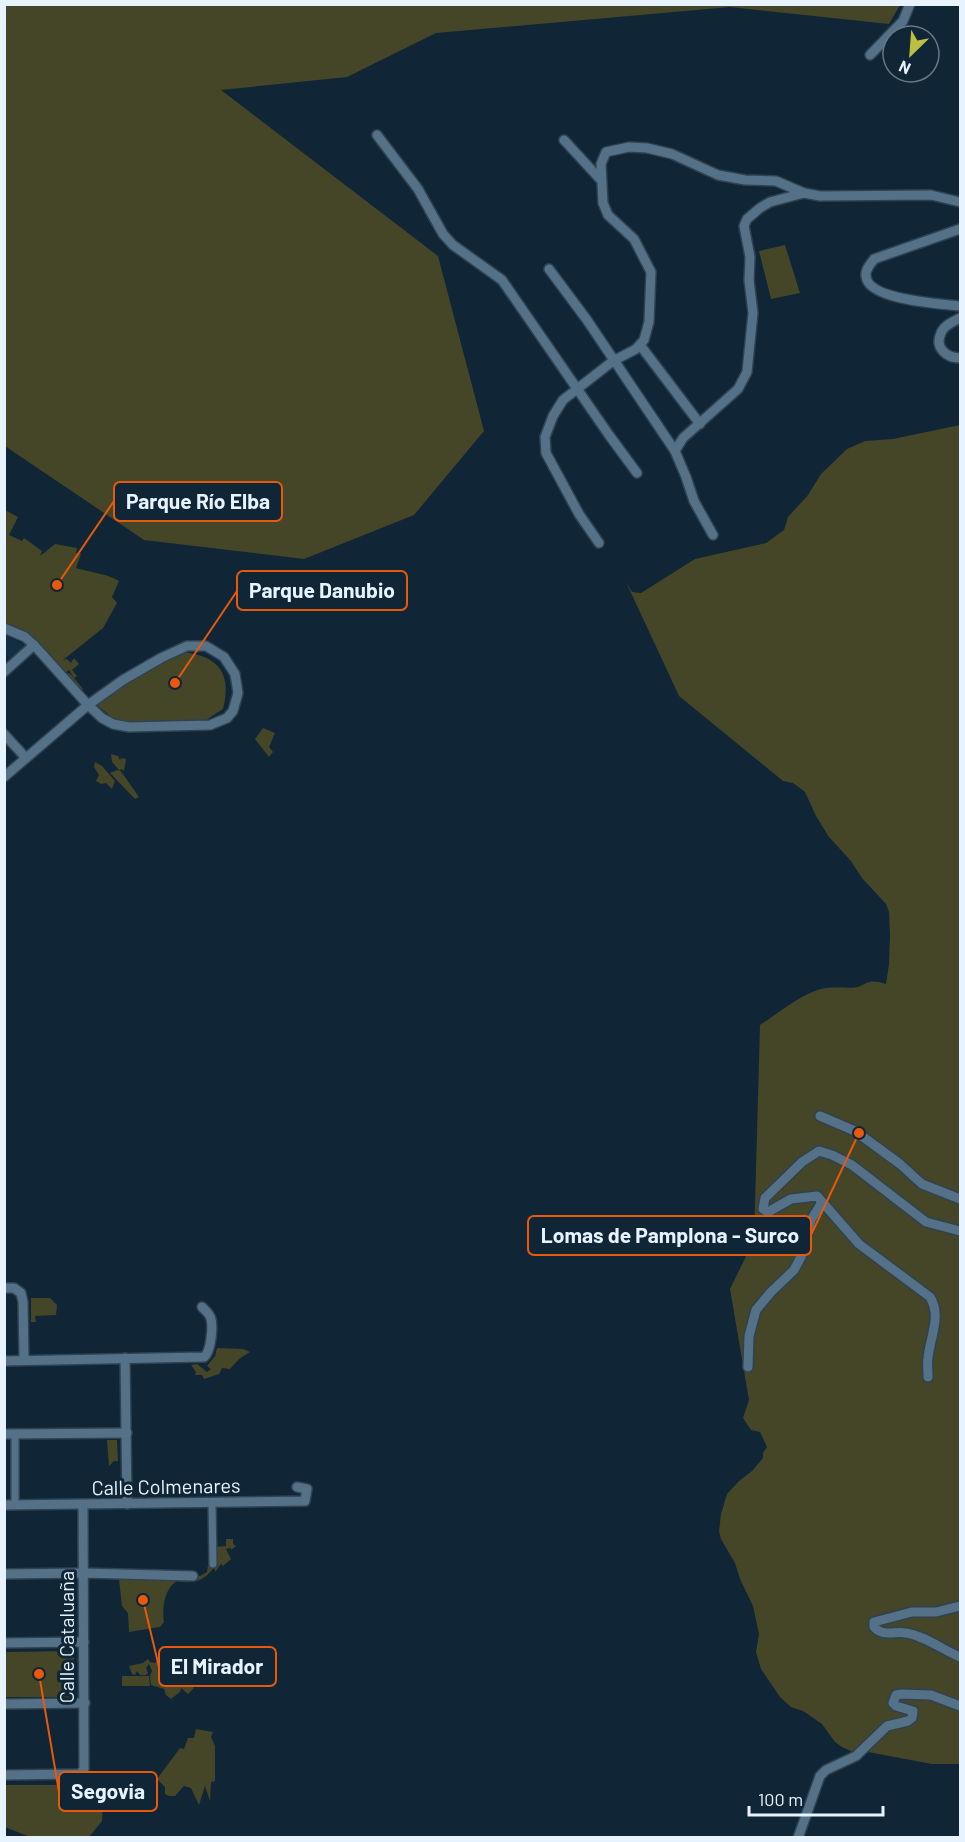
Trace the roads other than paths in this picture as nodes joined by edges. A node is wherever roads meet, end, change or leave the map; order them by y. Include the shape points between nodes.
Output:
1 (910, 4) edge
2 (870, 55) dead end
3 (377, 135) dead end
4 (564, 140) dead end
5 (600, 179) junction
6 (804, 193) junction
7 (960, 202) edge
8 (960, 229) edge
9 (549, 269) dead end
10 (960, 306) edge
11 (960, 318) edge
12 (640, 345) junction
13 (960, 358) edge
14 (613, 361) junction
15 (576, 389) junction
16 (700, 424) junction
17 (675, 451) junction
18 (637, 473) dead end
19 (714, 535) dead end
20 (599, 543) dead end
21 (4, 628) edge
22 (34, 645) junction
23 (4, 672) edge
24 (88, 705) junction
25 (4, 734) edge
26 (26, 758) junction
27 (4, 777) edge
28 (820, 1116) dead end
29 (960, 1199) edge
30 (822, 1202) junction
31 (960, 1231) edge
32 (4, 1288) edge
33 (202, 1306) dead end
34 (125, 1358) junction
35 (24, 1360) junction
36 (4, 1361) edge
37 (748, 1367) dead end
38 (928, 1377) dead end
39 (127, 1433) junction
40 (4, 1434) edge
41 (15, 1434) junction
42 (297, 1487) dead end
43 (212, 1503) junction
44 (127, 1504) junction
45 (4, 1505) edge
46 (15, 1505) junction
47 (83, 1505) junction
48 (213, 1564) dead end
49 (84, 1573) junction
50 (4, 1574) edge
51 (193, 1576) dead end
52 (960, 1606) edge
53 (84, 1642) junction
54 (4, 1643) edge
55 (960, 1657) edge
56 (84, 1703) junction
57 (4, 1704) edge
58 (960, 1706) edge
59 (4, 1775) edge
60 (798, 1838) edge

1 - 2 street via 903,21
3 - 15 street via 418,189 443,234 502,280
4 - 5 street
5 - 6 street via 606,152 647,148 718,174 776,181
5 - 12 street via 608,215 634,239 651,272 649,322
6 - 7 street via 829,197 931,195
6 - 16 street via 770,202 747,219 744,226 753,313 747,372 738,389
8 - 10 street via 874,259 865,277 880,292
9 - 14 street
11 - 13 street via 948,324 939,342 950,358
12 - 14 street
12 - 16 street
14 - 15 street
14 - 17 street
15 - 18 street
15 - 20 street via 553,416 545,436 546,453
16 - 17 street
17 - 19 street via 694,501
21 - 22 street
22 - 23 street
22 - 24 street
24 - 24 street via 161,658 194,645 216,651 236,674 238,693 232,711 227,718 210,725 129,727 113,724
24 - 26 street
25 - 26 street
26 - 27 street
28 - 29 street via 855,1131 922,1184
30 - 31 street via 817,1196 791,1199 768,1212 763,1206 765,1198 819,1151 852,1165 926,1222
30 - 37 street via 811,1220 795,1270 756,1310 749,1336
30 - 38 street via 859,1244 930,1297 936,1306
32 - 35 street via 21,1293
33 - 34 street via 211,1319 210,1349 204,1357
34 - 35 street
34 - 39 street
35 - 36 street
39 - 41 street
39 - 44 street
40 - 41 street
41 - 46 street
42 - 43 street, Calle Colmenares via 307,1489 305,1501
43 - 44 street, Calle Colmenares
43 - 48 street
44 - 47 street, Calle Colmenares
45 - 46 street, Calle Colmenares
46 - 47 street, Calle Colmenares
47 - 49 street, Calle Cataluaña
49 - 50 street
49 - 51 street
49 - 53 street, Calle Cataluaña
52 - 55 street via 881,1619 874,1622 874,1627 886,1634 906,1632
53 - 54 street
53 - 56 street, Calle Cataluaña
56 - 57 street
56 - 59 street, Calle Cataluaña via 84,1769 80,1774
58 - 60 street via 932,1695 896,1695 893,1703 913,1711 912,1718 887,1726 856,1756 820,1776

